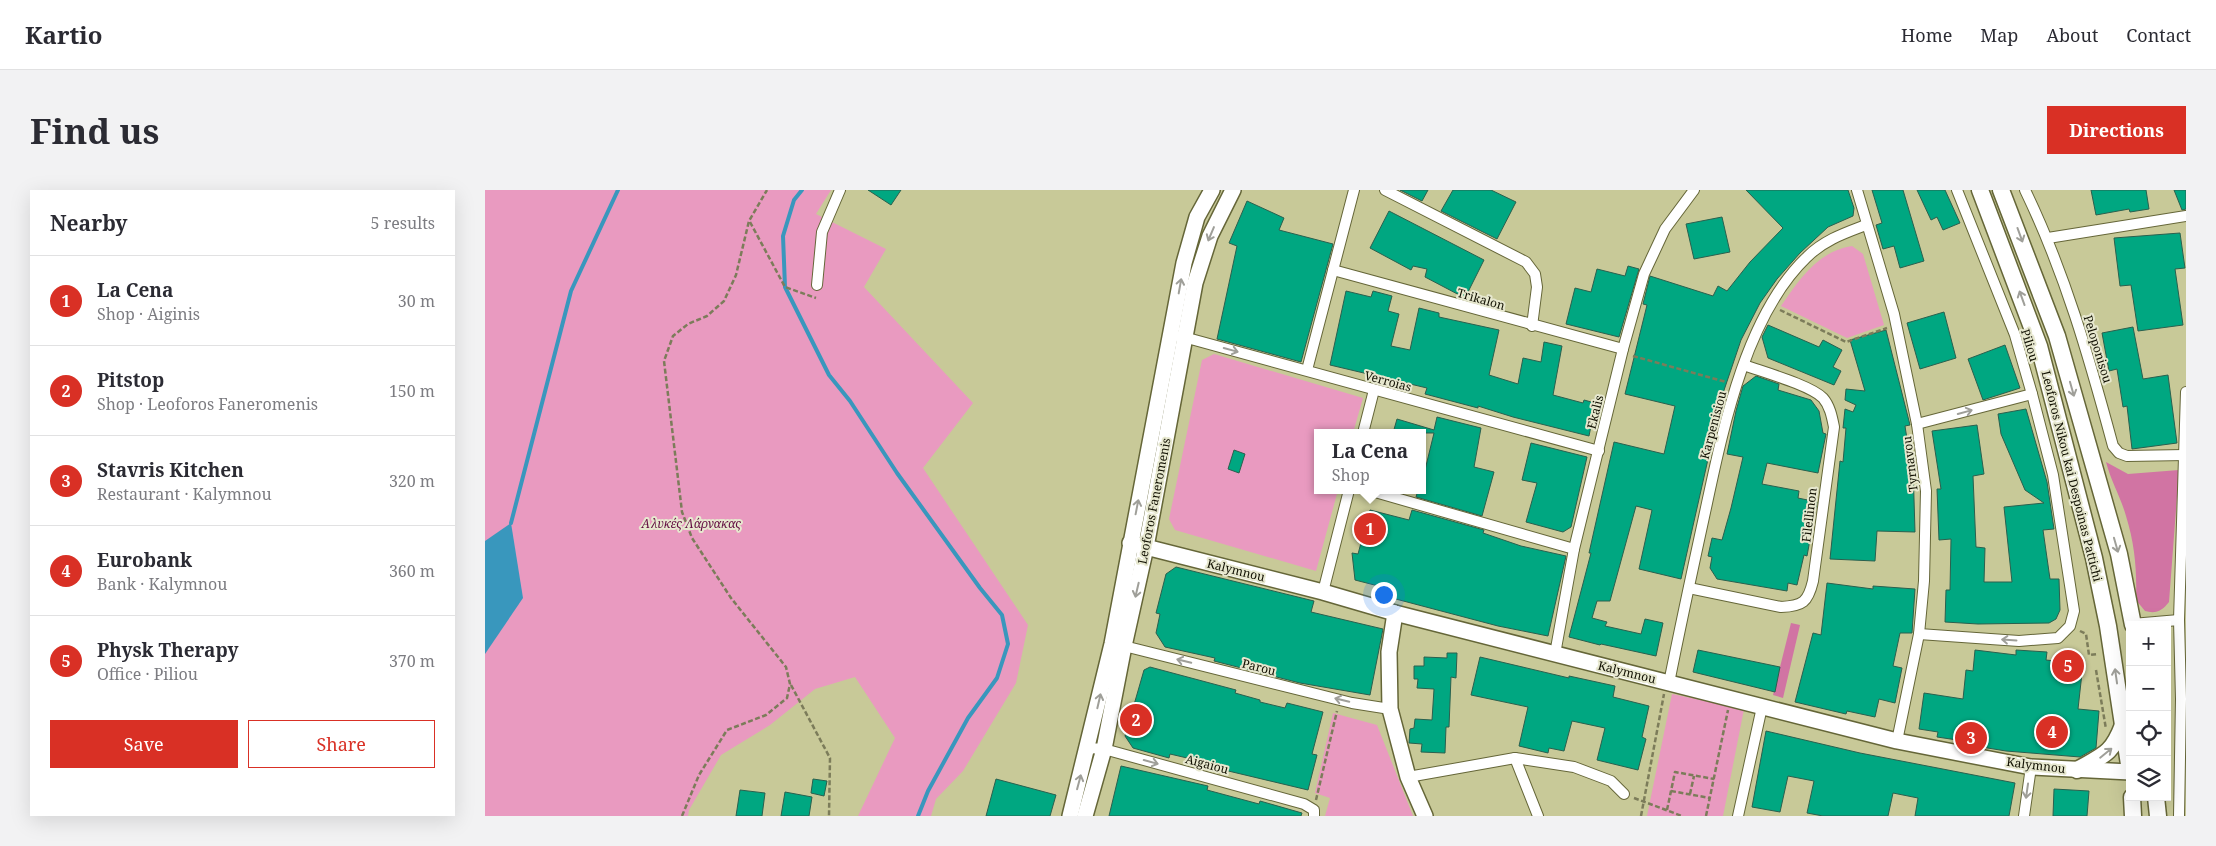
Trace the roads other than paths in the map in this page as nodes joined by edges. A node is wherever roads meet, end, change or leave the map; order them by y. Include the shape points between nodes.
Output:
1 (840, 190) edge
2 (1212, 190) edge
3 (1233, 190) edge
4 (1354, 190) edge
5 (1385, 190) edge
6 (1694, 190) edge
7 (1857, 190) edge
8 (1957, 190) edge
9 (1980, 190) edge
10 (2001, 190) edge
11 (2025, 190) edge
12 (2186, 216) edge
13 (1866, 225) junction
14 (2048, 238) junction
15 (1333, 270) junction
16 (817, 285) dead end
17 (1532, 326) junction
18 (1178, 335) junction
19 (1623, 351) junction
20 (1744, 365) junction
21 (1307, 370) junction
22 (1374, 390) junction
23 (2186, 392) edge
24 (2031, 394) junction
25 (1917, 424) junction
26 (1364, 429) edge
27 (1599, 451) junction
28 (2185, 455) edge
29 (1348, 494) edge
30 (1381, 494) edge
31 (1130, 543) junction
32 (1146, 547) junction
33 (1574, 549) junction
34 (1689, 588) junction
35 (1323, 592) junction
36 (1395, 613) junction
37 (2179, 620) junction
38 (2132, 621) edge
39 (2168, 621) edge
40 (1919, 634) junction
41 (1124, 646) junction
42 (1555, 654) junction
43 (1667, 683) junction
44 (2184, 699) edge
45 (1762, 707) junction
46 (1390, 709) junction
47 (2123, 725) junction
48 (1897, 741) junction
49 (1088, 748) junction
50 (1104, 749) junction
51 (2128, 756) edge
52 (1515, 758) junction
53 (2031, 767) junction
54 (2077, 770) junction
55 (2126, 772) edge
56 (1409, 777) junction
57 (1623, 794) road end
58 (2132, 801) edge
59 (2156, 801) edge
60 (1314, 813) edge
61 (1742, 815) edge
62 (1070, 816) edge
63 (1085, 816) edge
64 (1425, 816) edge
65 (1538, 816) edge
66 (2024, 816) edge
67 (2133, 816) edge
68 (2158, 816) edge
69 (2179, 816) edge

1 - 16 street via 822,232
18 -> 2 main road, Leoforos Faneromenis via 1184,263 1197,217
3 -> 18 main road, Leoforos Faneromenis via 1210,236
4 - 15 street
5 - 17 street via 1526,262 1535,274 1537,287
6 - 19 street, Ekalis via 1665,229 1644,274
7 - 13 street, Tyrnavou
8 - 24 street, Piliou via 2015,335
47 -> 9 main road, Leoforos Nikou kai Despoinas Pattichi via 2102,597 2039,346
10 -> 38 main road, Leoforos Nikou kai Despoinas Pattichi via 2057,336 2119,554
11 - 14 street, Peloponisou
12 - 14 street
13 - 20 street, Karpenisiou via 1832,238 1807,256 1788,278 1764,318
13 - 25 street, Tyrnavou via 1896,325
14 - 28 street, Peloponisou via 2083,338 2113,446 2127,456
15 - 17 street, Trikalon
15 - 21 street
17 - 19 street, Trikalon
18 -> 21 street, Verroias
31 -> 18 main road, Leoforos Faneromenis
18 - 32 main road, Leoforos Faneromenis
19 - 27 street, Ekalis
20 - 34 street, Karpenisiou via 1722,433
20 - 34 street, Filellinon via 1810,390 1823,398 1831,411 1833,427 1810,595 1804,603 1781,607
21 - 22 street, Verroias
22 - 26 street
22 - 27 street, Verroias
23 - 28 street
25 -> 24 street
24 -> 40 street, Piliou via 2053,475 2073,602 2070,626 2058,638 2019,641
25 - 40 street, Tyrnavou via 1926,491
27 - 33 street, Ekalis
28 - 37 street
29 - 35 street
30 - 33 street
31 - 32 main road, Kalymnou
49 -> 31 main road, Leoforos Faneromenis via 1112,644
32 - 35 main road, Kalymnou
32 -> 41 main road, Leoforos Faneromenis
33 - 42 street, Ekalis
34 - 43 street, Karpenisiou
35 - 36 main road, Kalymnou
36 - 42 main road, Kalymnou
36 - 46 main road via 1389,652
37 - 39 street
37 - 44 street
40 - 48 street, Tyrnavou
46 -> 41 street, Parou via 1340,700
41 - 50 main road, Leoforos Faneromenis
42 - 43 main road, Kalymnou
43 - 45 main road, Kalymnou
44 - 69 street
45 - 48 main road, Kalymnou
45 - 61 street
46 - 56 main road
47 - 51 main road, Leoforos Nikou kai Despoinas Pattichi
54 -> 47 main road via 2110,750
48 - 53 main road, Kalymnou
49 - 50 street, Aigaiou
62 -> 49 main road, Leoforos Faneromenis
50 -> 60 street, Aigaiou via 1304,804
50 - 63 main road, Leoforos Faneromenis
52 - 56 street
52 - 57 street via 1574,767 1611,781
52 - 65 street
53 - 54 main road, Kalymnou
53 -> 66 street
54 - 55 main road, Kalymnou
56 - 64 main road
58 - 67 main road
59 - 68 main road

